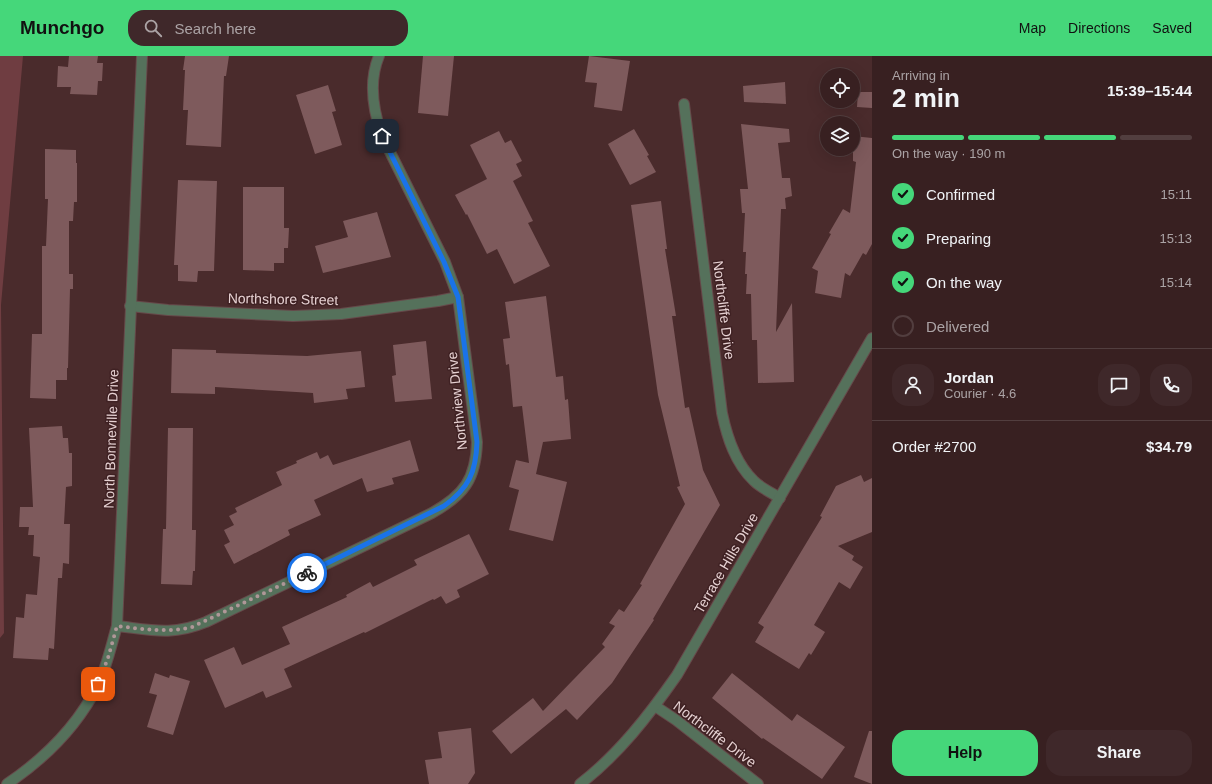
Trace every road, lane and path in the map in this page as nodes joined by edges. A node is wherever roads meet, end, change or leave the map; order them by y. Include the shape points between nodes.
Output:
1 (142, 56) edge
2 (379, 56) edge
3 (684, 104) dead end
4 (458, 297) junction
5 (130, 306) junction
6 (872, 338) edge
7 (780, 498) junction
8 (117, 626) junction
9 (656, 706) junction
10 (7, 784) edge
11 (580, 784) edge
12 (758, 784) edge

1 - 5 street, North Bonneville Drive
2 - 4 street, Northview Drive via 373,88 375,111 382,136 444,262
3 - 7 street, Northcliffe Drive via 726,433 745,471 758,484
4 - 5 street, Northshore Street via 341,314 293,316
4 - 8 street, Northview Drive via 477,458 472,474 456,498 432,513 192,627 166,631
5 - 8 street, North Bonneville Drive
6 - 7 street, Terrace Hills Drive
7 - 9 street, Terrace Hills Drive via 677,675
8 - 10 street, North Bonneville Drive via 98,684 83,709 66,732 44,754
9 - 11 street, Terrace Hills Drive via 615,753
9 - 12 street, Northcliffe Drive

